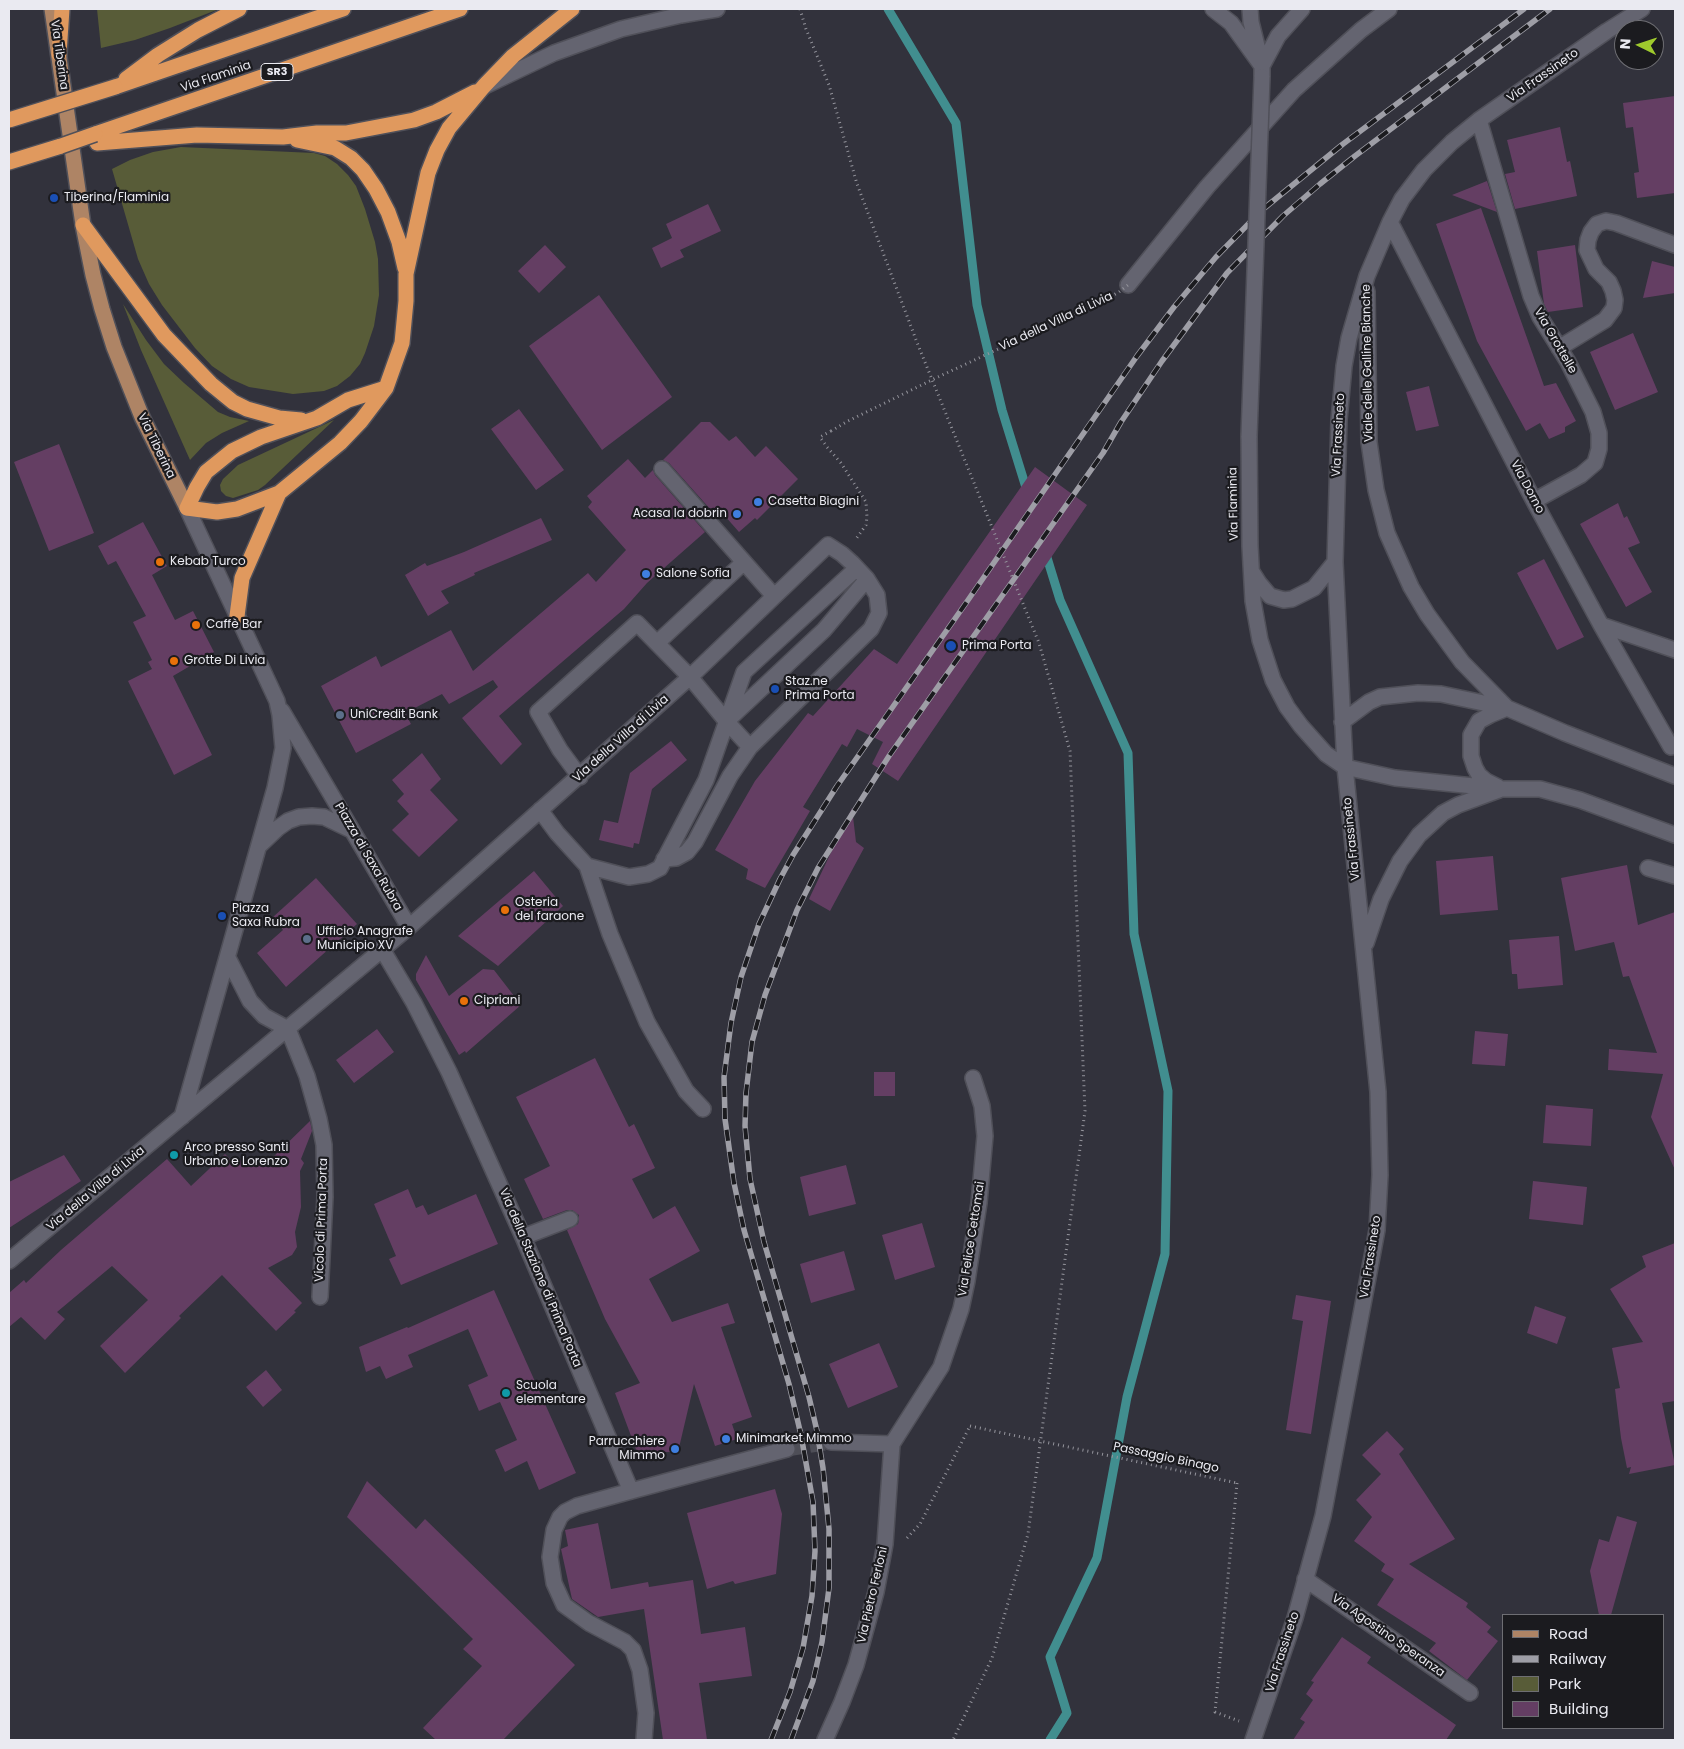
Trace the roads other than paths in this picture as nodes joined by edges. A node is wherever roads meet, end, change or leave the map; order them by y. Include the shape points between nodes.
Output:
1 (52, 9) edge
2 (62, 9) edge
3 (239, 9) edge
4 (342, 9) edge
5 (460, 9) edge
6 (572, 9) edge
7 (717, 9) edge
8 (1213, 9) edge
9 (1250, 9) edge
10 (1302, 9) edge
11 (1388, 9) edge
12 (1617, 9) edge
13 (1642, 9) edge
14 (1607, 31) junction
15 (59, 54) junction
16 (1262, 72) junction
17 (484, 86) junction
18 (115, 88) junction
19 (9, 120) edge
20 (1479, 120) junction
21 (283, 137) junction
22 (96, 139) junction
23 (9, 162) edge
24 (1390, 222) junction
25 (83, 225) junction
26 (1675, 245) edge
27 (406, 274) junction
28 (1367, 276) junction
29 (1128, 285) road end
30 (1559, 348) junction
31 (386, 388) junction
32 (317, 418) junction
33 (662, 469) dead end
34 (279, 493) junction
35 (1534, 501) junction
36 (187, 508) junction
37 (744, 562) junction
38 (1335, 562) junction
39 (1252, 572) junction
40 (862, 574) junction
41 (774, 596) junction
42 (237, 616) junction
43 (1600, 624) junction
44 (657, 643) junction
45 (1675, 650) edge
46 (690, 677) junction
47 (277, 701) junction
48 (1507, 708) junction
49 (726, 722) junction
50 (1342, 722) junction
51 (750, 747) junction
52 (1670, 747) dead end
53 (1345, 767) junction
54 (1675, 776) edge
55 (580, 777) junction
56 (1503, 789) junction
57 (540, 810) junction
58 (352, 831) junction
59 (1675, 835) edge
60 (258, 848) junction
61 (664, 859) junction
62 (587, 866) junction
63 (1648, 868) dead end
64 (1675, 876) edge
65 (409, 927) junction
66 (382, 949) junction
67 (1363, 952) junction
68 (228, 958) junction
69 (288, 1029) junction
70 (973, 1078) dead end
71 (703, 1109) dead end
72 (182, 1117) junction
73 (570, 1219) dead end
74 (523, 1237) junction
75 (9, 1261) edge
76 (320, 1297) dead end
77 (831, 1442) tunnel mouth
78 (892, 1444) junction
79 (787, 1449) tunnel mouth
80 (631, 1491) junction
81 (1305, 1579) junction
82 (1470, 1693) dead end
83 (1256, 1735) edge
84 (644, 1740) edge
85 (825, 1740) edge

1 - 15 main road, Via Tiberina
2 - 15 highway
3 - 18 highway via 158,55
4 - 18 highway, Via Flaminia
5 - 22 highway, Via Flaminia / SR3
6 - 17 highway via 513,56
7 - 17 street via 621,29 566,48
8 - 16 street via 1240,32
9 - 16 street
10 - 16 street via 1278,36
11 - 29 street via 1294,90 1207,187
12 - 14 street via 1615,20
13 - 14 street, Via Frassineto
14 - 20 street, Via Frassineto
15 - 25 main road, Via Tiberina
16 - 39 street, Via Flaminia, bridge via 1249,436
17 - 21 highway via 414,120 346,133
17 - 27 highway via 449,128 437,150 428,173
18 - 19 highway, Via Flaminia, bridge
20 - 24 street, Via Frassineto via 1424,170 1402,199
20 - 30 street, Via Grottelle via 1531,296
21 - 22 highway
21 - 27 highway via 335,148 363,170 388,212
22 - 23 highway, bridge
24 - 28 street, Via Frassineto
24 - 35 street, Via Dorno
25 - 32 highway via 164,335 222,394 262,415 297,420
25 - 36 main road, Via Tiberina via 92,275 114,347 142,417
26 - 30 street via 1616,223 1596,224 1587,250 1596,269 1613,291 1614,308 1605,320
27 - 31 highway via 402,343
28 - 38 street, Via Frassineto via 1344,366 1338,437
28 - 48 street, Viale delle Galline Bianche via 1369,442 1387,533 1427,614 1462,662
30 - 35 street, Via Grottelle via 1593,412 1599,433 1599,449 1594,462 1581,475
31 - 32 highway via 348,400
31 - 34 highway via 362,421 340,443
32 - 36 highway via 261,437 223,457 206,472
33 - 37 street
34 - 36 highway via 238,509 217,512
34 - 42 highway via 242,578
35 - 43 street, Via Dorno
36 - 42 street, Via Tiberina
37 - 41 street
37 - 44 street
38 - 39 street via 1314,588 1284,600 1270,596
38 - 50 street, Via Frassineto
39 - 53 street, Via Flaminia via 1256,620 1273,680 1301,726 1326,754
40 - 41 street, Via della Villa di Livia via 828,545
40 - 49 street via 824,630
40 - 49 street via 744,672
40 - 51 street via 878,596 878,612 872,629
41 - 46 street, Via della Villa di Livia
42 - 47 street, Via Tiberina
43 - 45 street
43 - 52 street, Via Dorno
44 - 46 street
44 - 55 street via 637,623 538,712
46 - 49 street
46 - 55 street, Via della Villa di Livia
47 - 58 street, Piazza di Saxa Rubra
47 - 60 street, Via Tiberina via 283,748
48 - 50 street, Viale delle Galline Bianche via 1441,694 1405,693 1369,702
48 - 54 street, Viale delle Galline Bianche
48 - 56 street via 1479,721 1471,735 1470,746 1480,775
49 - 51 street
49 - 61 street via 706,780
50 - 53 street, Via Frassineto
51 - 61 street via 730,776 691,848 682,856
53 - 56 street via 1395,778
53 - 67 street, Via Frassineto
55 - 57 street, Via della Villa di Livia
56 - 59 street via 1540,789 1556,793
56 - 67 street via 1451,809 1419,835 1391,879
57 - 62 street
57 - 65 street, Via della Villa di Livia
58 - 60 street via 324,817 299,817 278,828
58 - 65 street, Piazza di Saxa Rubra
60 - 68 street, Via Tiberina
61 - 62 street via 660,868 636,877
62 - 71 street via 610,934 647,1022 686,1091
63 - 64 street
65 - 66 street
66 - 69 street
66 - 74 street, Via della Stazione di Prima Porta via 449,1072
67 - 81 street, Via Frassineto via 1379,1121 1377,1230 1329,1490
68 - 69 street via 250,1001 264,1016
68 - 72 street
69 - 72 street
69 - 76 street, Vicolo di Prima Porta via 307,1076 324,1145
70 - 78 street, Via Felice Cettomai via 982,1106 985,1136 968,1281 940,1367
72 - 75 street, Via della Villa di Livia
73 - 74 street
74 - 80 street, Via della Stazione di Prima Porta
77 - 78 street
78 - 85 street, Via Pietro Ferloni via 885,1544 876,1592 856,1665
79 - 80 street
80 - 84 street via 565,1512 554,1530 550,1557 554,1583 564,1605 633,1650 640,1670 646,1713
81 - 82 street, Via Agostino Speranza
81 - 83 street, Via Frassineto

